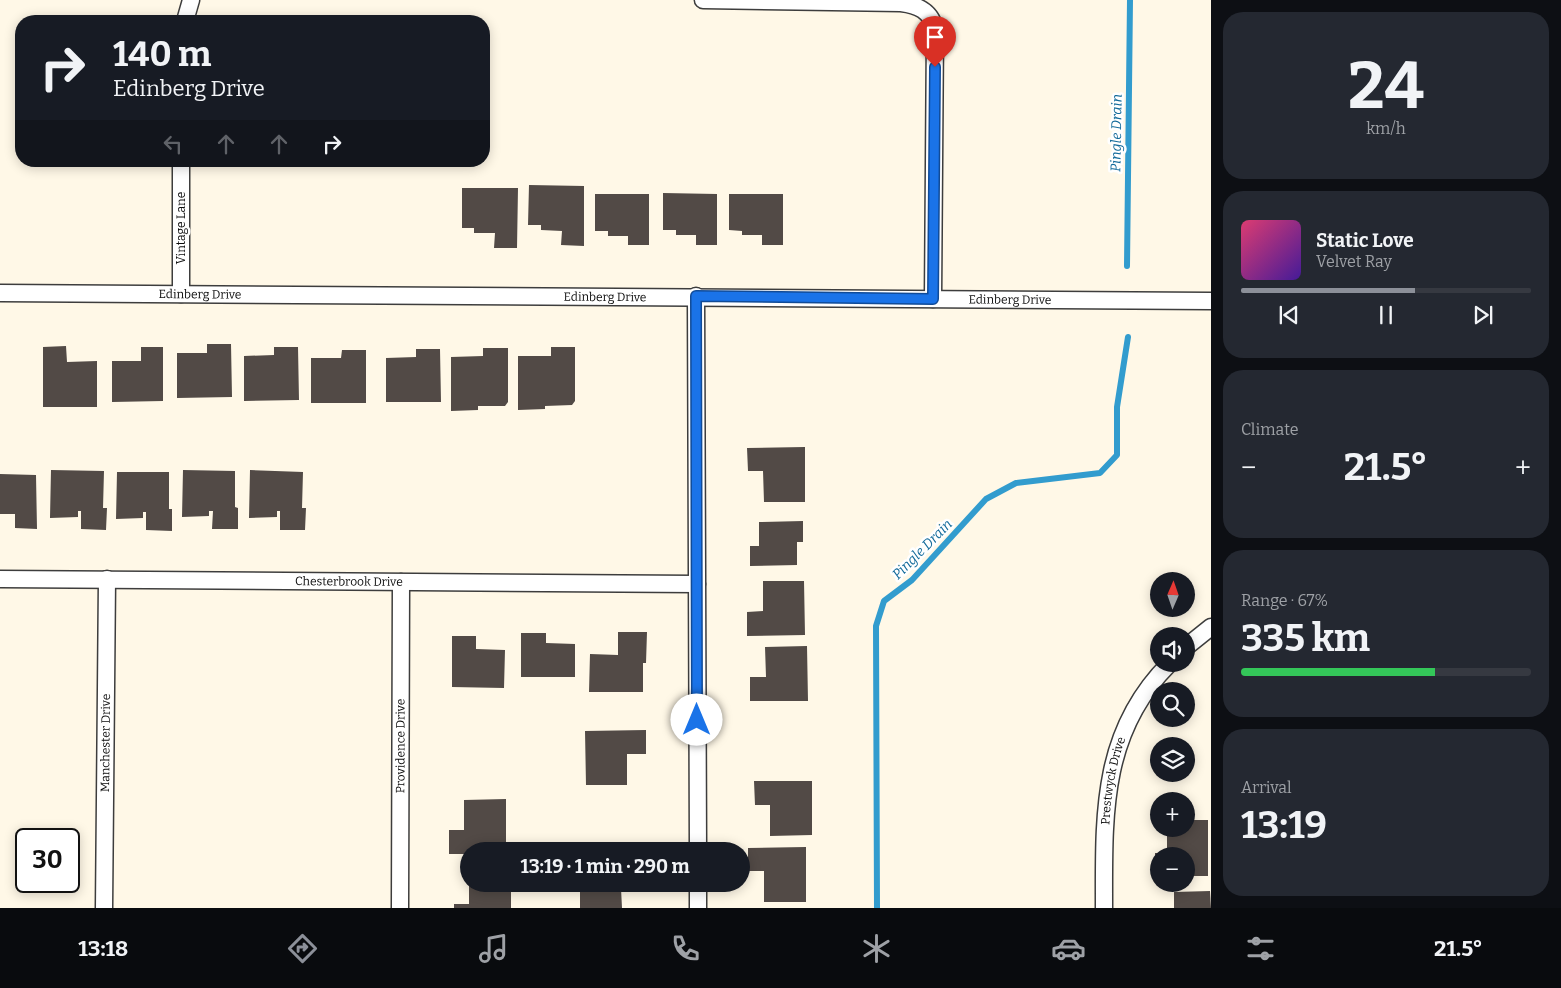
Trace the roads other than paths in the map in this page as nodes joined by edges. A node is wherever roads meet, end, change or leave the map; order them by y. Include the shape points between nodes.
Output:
1 (191, 0) edge
2 (703, 0) edge
3 (187, 15) edge
4 (181, 167) edge
5 (0, 293) edge
6 (181, 294) junction
7 (696, 296) junction
8 (933, 299) junction
9 (1211, 301) edge
10 (0, 578) edge
11 (107, 579) junction
12 (401, 582) junction
13 (697, 584) junction
14 (1211, 627) edge
15 (1195, 640) edge
16 (1162, 672) edge
17 (698, 842) edge
18 (698, 892) edge
19 (104, 908) edge
20 (400, 908) edge
21 (698, 908) edge
22 (1104, 908) edge

1 - 3 street
2 - 8 street via 901,3 924,10 933,19
4 - 6 street, Vintage Lane
5 - 6 street, Edinberg Drive
6 - 7 street, Edinberg Drive
7 - 8 street, Edinberg Drive
7 - 13 street
8 - 9 street, Edinberg Drive
10 - 11 street, Chesterbrook Drive
11 - 12 street, Chesterbrook Drive
11 - 19 street, Manchester Drive
12 - 13 street, Chesterbrook Drive
12 - 20 street, Providence Drive
13 - 17 street
14 - 15 street
16 - 22 street, Prestwyck Drive via 1134,711 1114,757 1105,808
18 - 21 street

